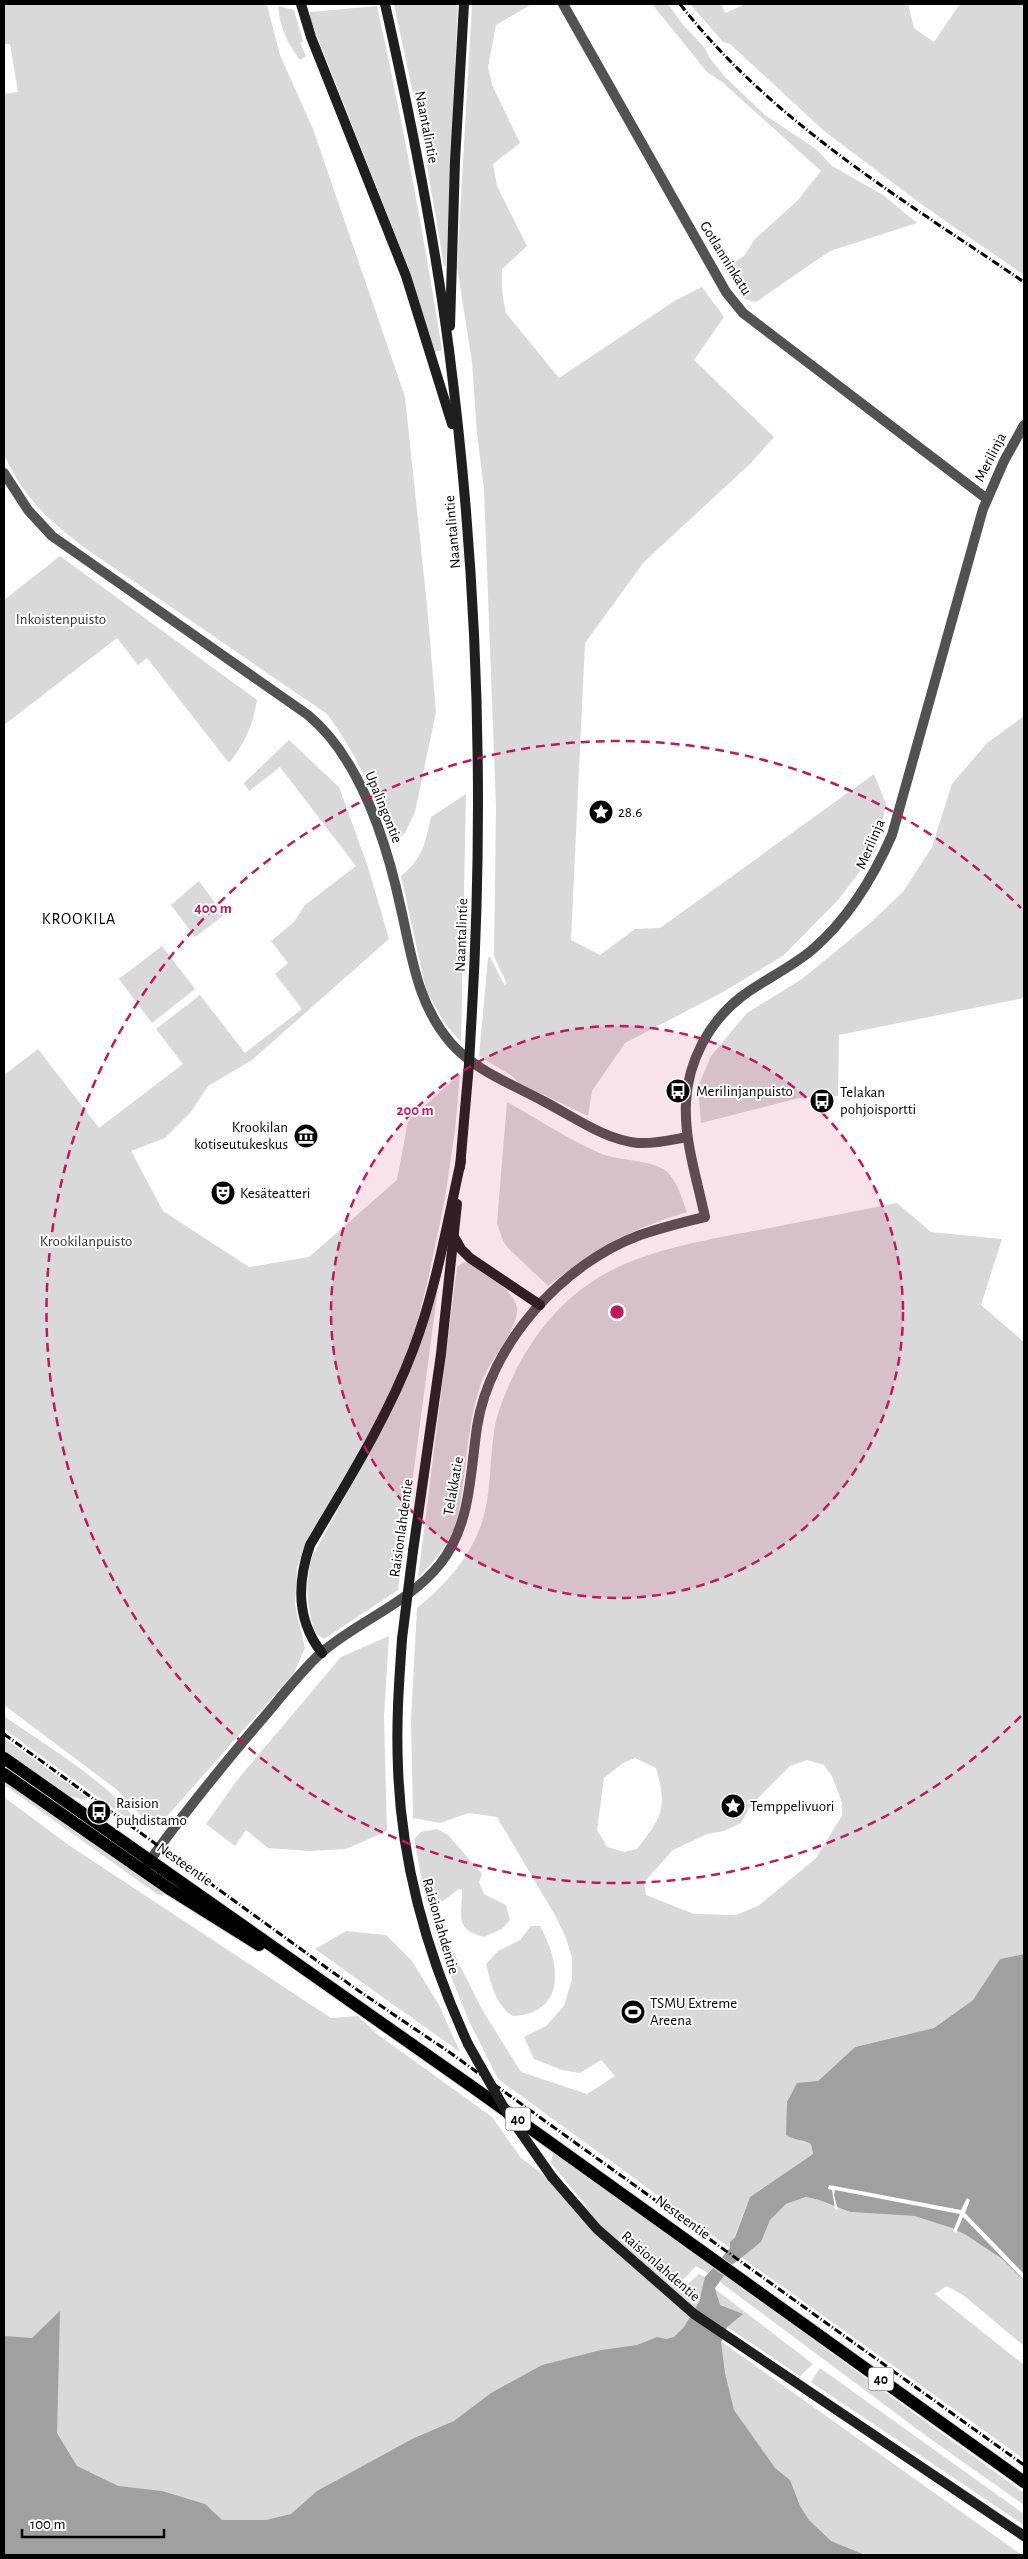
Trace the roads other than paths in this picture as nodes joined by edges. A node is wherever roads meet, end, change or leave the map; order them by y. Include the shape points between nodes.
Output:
1 (301, 4) edge
2 (385, 4) edge
3 (464, 4) edge
4 (563, 4) edge
5 (449, 352) junction
6 (1024, 425) edge
7 (460, 449) junction
8 (4, 473) edge
9 (987, 499) junction
10 (469, 1064) joint
11 (687, 1137) junction
12 (461, 1161) junction
13 (705, 1217) joint
14 (453, 1235) junction
15 (540, 1305) junction
16 (322, 1652) junction
17 (4, 1758) edge
18 (4, 1774) edge
19 (151, 1860) junction
20 (143, 1871) junction
21 (321, 1982) junction
22 (1024, 2482) edge
23 (1024, 2536) edge

1 - 7 main road via 409,285
2 - 5 main road, Naantalintie via 424,188
3 - 5 main road
4 - 9 street, Gotlanninkatu via 713,270 743,313
5 - 7 main road, Naantalintie
6 - 9 street, Merilinja
7 - 10 main road, Naantalintie, bridge via 470,564 477,715 478,927
8 - 11 street, Upalingontie via 28,510 52,536 308,714 331,736 360,785 392,869 426,1007 461,1052 493,1075 615,1138 650,1143
9 - 11 street, Merilinja via 972,542 913,766 883,856 857,900 829,933 802,957 741,997 711,1028 689,1080
10 - 12 main road, Raisionlahdentie
11 - 13 street, Merilinja
12 - 14 main road, Raisionlahdentie
12 - 16 main road via 414,1348 386,1413 310,1546 303,1566 301,1607 312,1640
13 - 15 street, Telakkatie via 638,1236 613,1248 556,1289
14 - 15 main road via 470,1258
14 - 23 main road, Raisionlahdentie, bridge via 441,1354 402,1639 397,1710 398,1768 414,1892 445,1992 468,2044 507,2114 552,2177 597,2229 694,2314
15 - 16 street, Telakkatie via 509,1343 484,1396 466,1511 452,1546 424,1581
16 - 19 street, Telakkatie via 226,1761
17 - 19 main road, Nesteentie / 40
18 - 20 main road, Nesteentie / 40
19 - 20 street, Telakkatie
19 - 21 main road, Nesteentie / 40
20 - 21 main road, Nesteentie / 40 via 221,1923
21 - 22 main road, Nesteentie / 40

